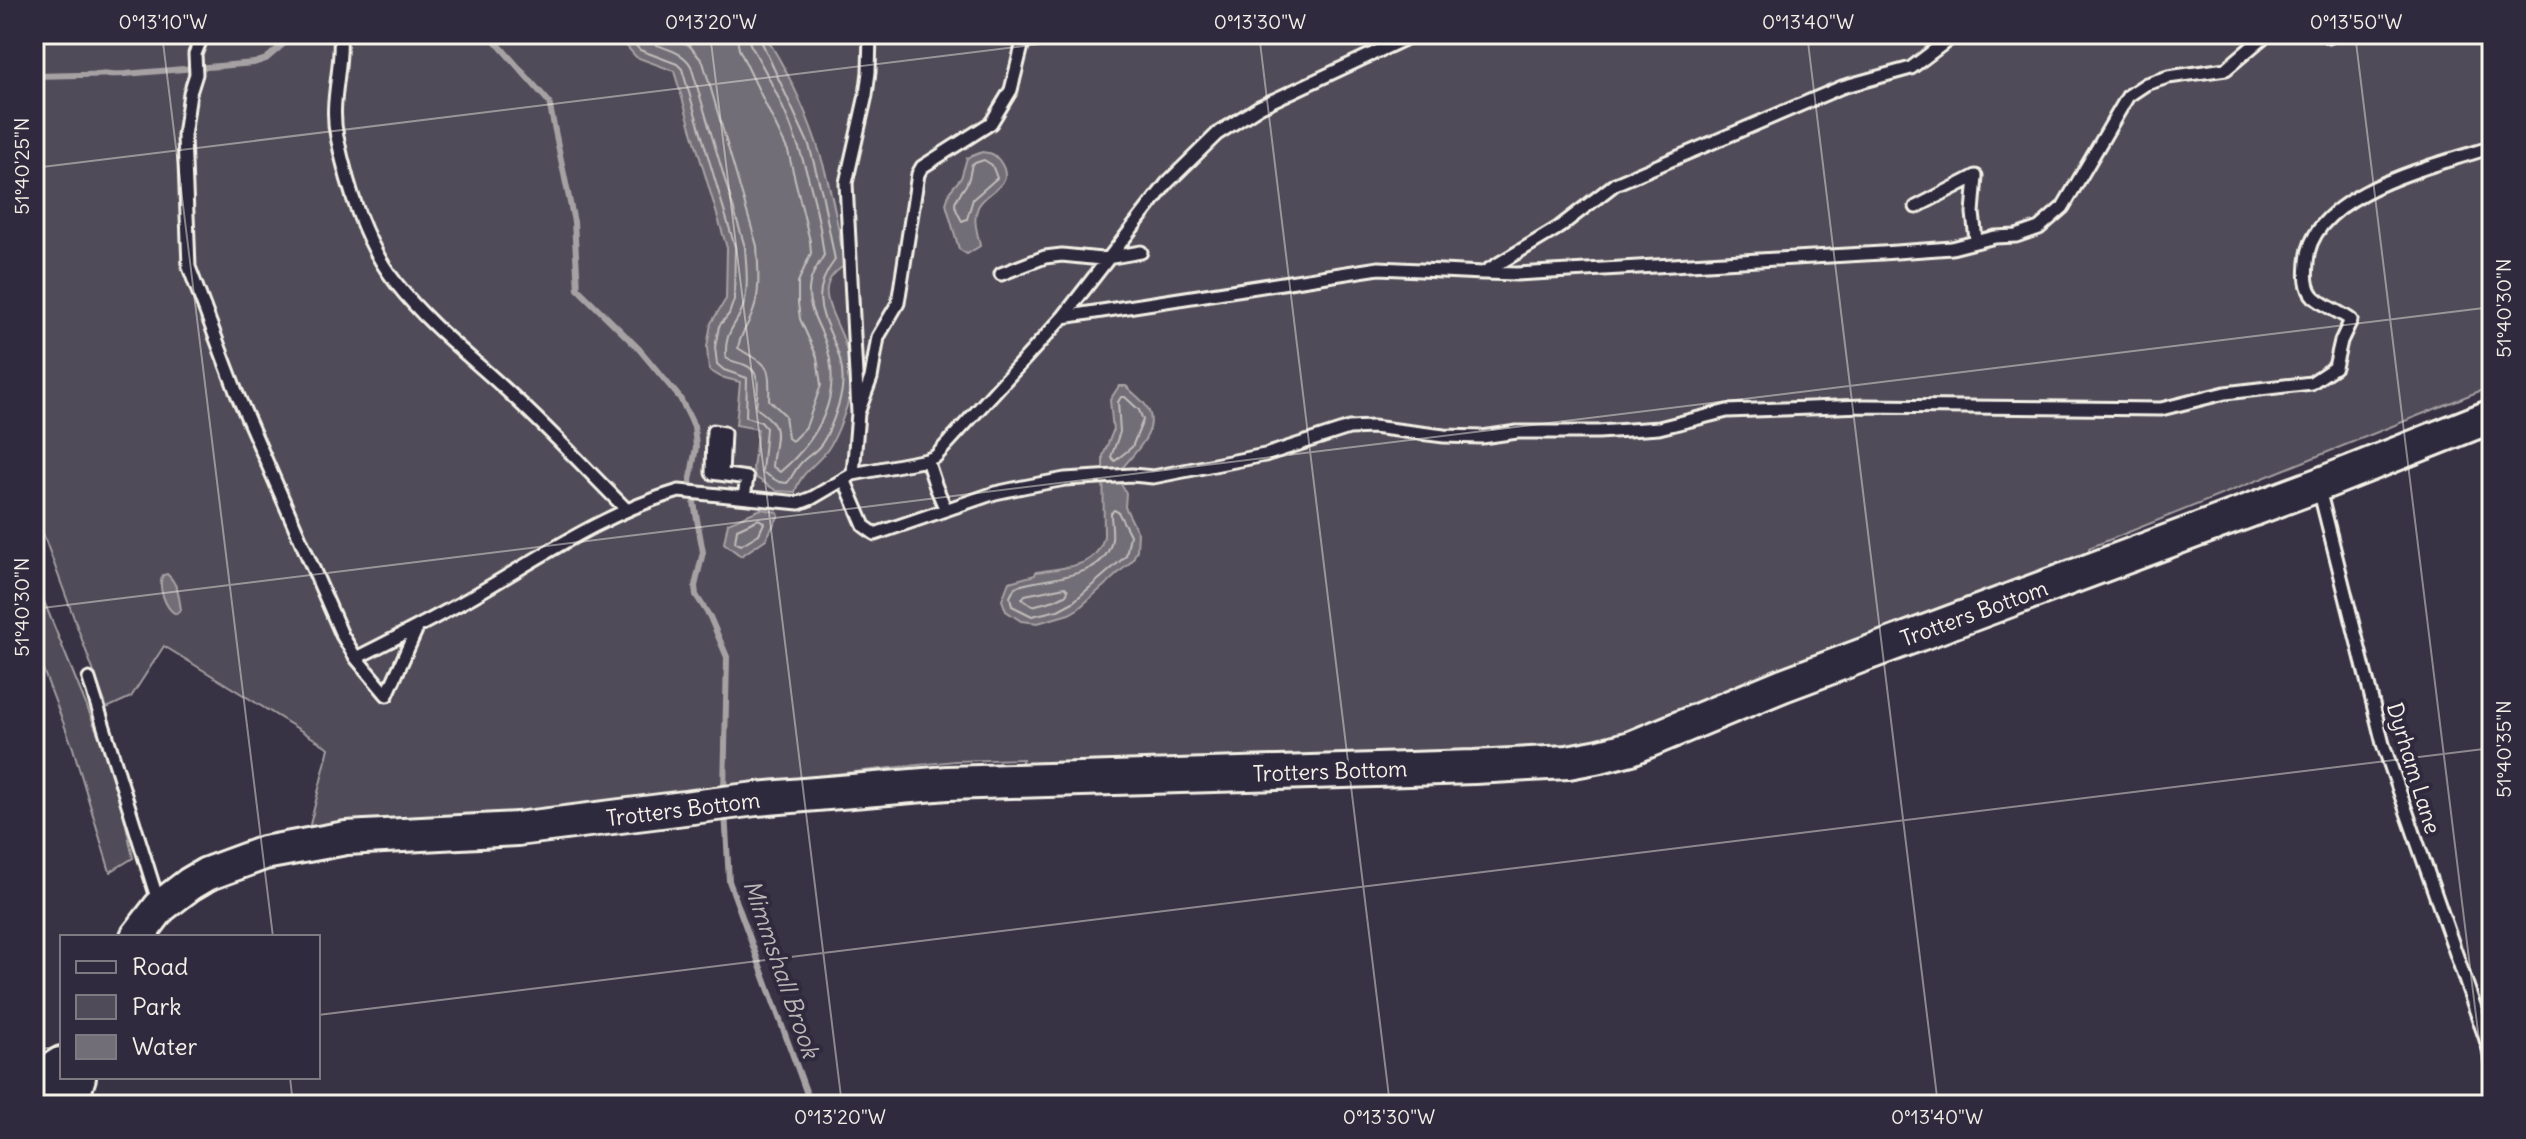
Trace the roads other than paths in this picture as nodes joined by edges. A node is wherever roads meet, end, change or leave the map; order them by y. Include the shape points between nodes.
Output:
1 (203, 34) edge
2 (340, 34) edge
3 (870, 34) edge
4 (1025, 34) edge
5 (1415, 34) edge
6 (1956, 34) edge
7 (2267, 34) edge
8 (2492, 147) edge
9 (1916, 207) dead end
10 (1976, 240) junction
11 (1141, 252) dead end
12 (1108, 258) junction
13 (1483, 273) junction
14 (1001, 274) dead end
15 (1063, 317) junction
16 (858, 413) junction
17 (2492, 416) edge
18 (927, 460) junction
19 (722, 474) dead end
20 (848, 477) junction
21 (2318, 485) junction
22 (744, 497) junction
23 (627, 510) junction
24 (946, 510) junction
25 (417, 628) junction
26 (356, 658) junction
27 (89, 679) dead end
28 (160, 907) junction
29 (139, 935) edge
30 (2492, 1057) edge
31 (60, 1064) edge
32 (78, 1079) edge
33 (34, 1084) edge
34 (63, 1105) edge
35 (70, 1105) edge

1 - 26 lane via 195,54 184,136 189,267 237,394
2 - 23 lane via 333,110 337,136 358,212 395,282
3 - 16 lane via 869,72 846,183
4 - 16 lane via 1011,90 991,123 918,174 898,303 878,337
5 - 12 lane via 1259,107 1217,134 1167,183
6 - 13 lane via 1911,68 1842,87 1615,184 1558,228
7 - 10 lane via 2226,69 2168,77 2128,96 2054,217 2016,236
8 - 24 lane via 2375,188 2318,227 2308,246 2306,282 2312,296 2351,320 2335,367 2311,383 2225,393 2161,409 1864,406 1727,411 1659,428 1482,437 1349,428 1265,455 1153,477 1065,479 995,493
9 - 10 lane via 1976,176
10 - 13 lane via 1952,248 1882,253
11 - 12 lane
12 - 14 lane via 1045,257
12 - 15 lane
13 - 15 lane via 1379,268
15 - 18 lane via 943,451
16 - 20 lane
17 - 21 street, Trotters Bottom
18 - 20 lane
18 - 24 lane
19 - 22 lane via 747,478
20 - 22 lane via 799,503
20 - 24 lane via 864,526 875,534
21 - 28 street, Trotters Bottom via 1600,756 1490,766 948,783 725,802 517,829 346,838 225,866
21 - 30 lane, Dyrham Lane via 2383,744
22 - 23 lane via 679,491
23 - 25 lane
25 - 26 lane
25 - 26 lane via 387,695
27 - 28 lane
28 - 29 street, Trotters Bottom
31 - 33 street
32 - 35 street
33 - 34 main road

